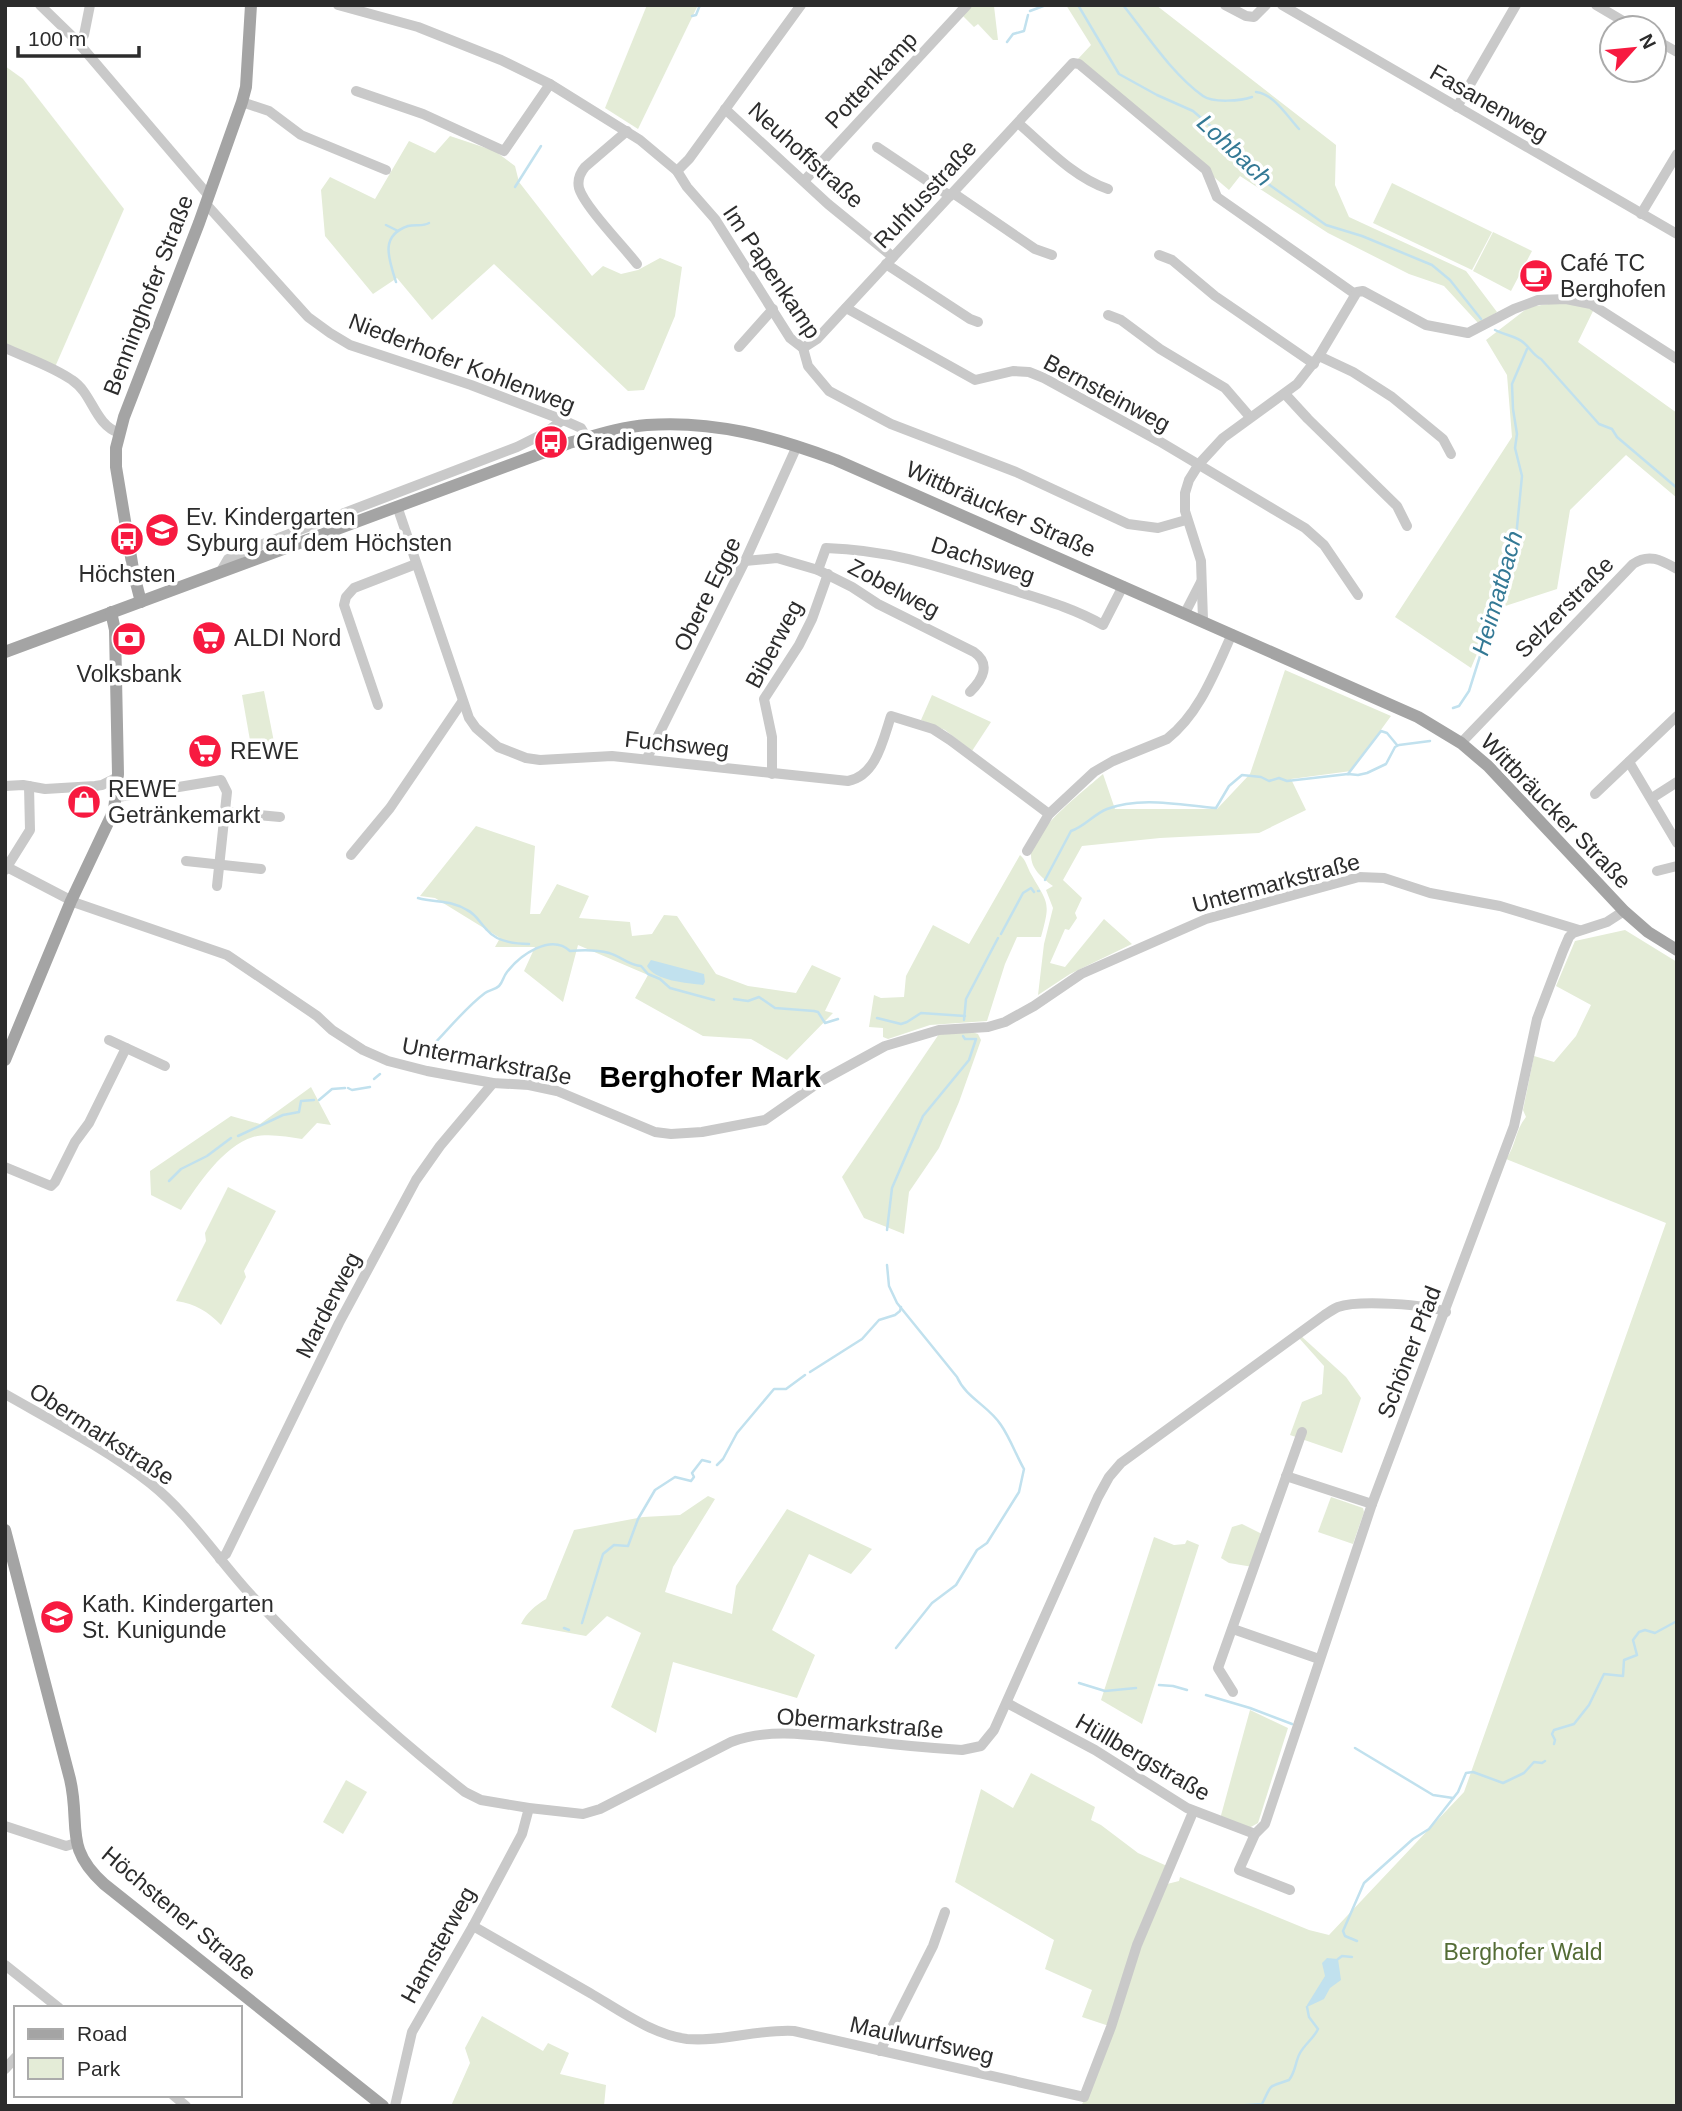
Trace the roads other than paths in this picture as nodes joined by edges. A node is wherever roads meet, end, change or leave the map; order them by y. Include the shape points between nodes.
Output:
1 (40, 5) edge
2 (90, 5) edge
3 (251, 5) edge
4 (338, 5) edge
5 (801, 5) edge
6 (967, 5) edge
7 (1225, 5) edge
8 (1266, 5) edge
9 (1282, 5) edge
10 (1516, 5) edge
11 (1596, 5) edge
12 (1611, 14) edge
13 (78, 43) junction
14 (550, 84) junction
15 (356, 91) dead end
16 (242, 102) junction
17 (1457, 107) junction
18 (725, 109) junction
19 (1018, 123) junction
20 (627, 131) junction
21 (877, 147) dead end
22 (1677, 154) edge
23 (386, 170) dead end
24 (677, 171) junction
25 (804, 181) junction
26 (1108, 189) dead end
27 (952, 194) junction
28 (208, 200) junction
29 (1641, 214) junction
30 (1677, 234) edge
31 (1052, 255) dead end
32 (1159, 255) dead end
33 (890, 261) junction
34 (637, 264) dead end
35 (1355, 294) junction
36 (846, 307) junction
37 (773, 309) junction
38 (1108, 315) dead end
39 (978, 322) dead end
40 (739, 347) dead end
41 (5, 348) edge
42 (803, 348) junction
43 (1677, 359) edge
44 (1317, 360) junction
45 (1285, 394) junction
46 (1250, 417) junction
47 (559, 418) junction
48 (119, 433) junction
49 (587, 438) junction
50 (797, 446) junction
51 (1451, 454) dead end
52 (1199, 464) junction
53 (397, 506) junction
54 (1186, 520) junction
55 (1407, 526) dead end
56 (745, 561) junction
57 (416, 564) junction
58 (1677, 569) edge
59 (221, 571) junction
60 (823, 572) junction
61 (1203, 578) junction
62 (1123, 586) junction
63 (1358, 595) dead end
64 (141, 602) junction
65 (111, 612) junction
66 (1185, 613) junction
67 (1203, 620) junction
68 (1232, 634) junction
69 (5, 652) edge
70 (970, 692) dead end
71 (462, 702) junction
72 (378, 705) dead end
73 (1677, 716) edge
74 (1461, 743) junction
75 (647, 758) junction
76 (1629, 762) junction
77 (772, 774) junction
78 (118, 777) junction
79 (1677, 782) edge
80 (5, 786) edge
81 (29, 786) junction
82 (1595, 794) dead end
83 (118, 797) junction
84 (1652, 798) junction
85 (225, 812) junction
86 (1049, 814) junction
87 (279, 817) dead end
88 (1677, 844) edge
89 (1027, 851) dead end
90 (351, 855) dead end
91 (186, 861) dead end
92 (219, 865) junction
93 (1677, 866) edge
94 (6, 867) edge
95 (261, 869) dead end
96 (1657, 871) dead end
97 (217, 886) dead end
98 (71, 901) junction
99 (1624, 911) junction
100 (1579, 930) junction
101 (1677, 950) edge
102 (110, 1040) dead end
103 (126, 1048) junction
104 (5, 1060) edge
105 (165, 1066) dead end
106 (493, 1083) junction
107 (5, 1167) edge
108 (1446, 1312) junction
109 (5, 1394) edge
110 (1302, 1432) dead end
111 (1286, 1476) junction
112 (1372, 1504) junction
113 (5, 1530) edge
114 (220, 1559) junction
115 (1233, 1629) junction
116 (1319, 1659) junction
117 (1233, 1692) dead end
118 (1007, 1703) junction
119 (529, 1808) junction
120 (1193, 1811) junction
121 (5, 1826) edge
122 (1255, 1834) junction
123 (76, 1843) junction
124 (1290, 1890) dead end
125 (945, 1912) dead end
126 (473, 1926) junction
127 (5, 1965) edge
128 (57, 2006) edge
129 (880, 2050) junction
130 (383, 2106) edge
131 (395, 2106) edge

1 - 13 street, Niederhofer Kohlenweg
2 - 13 street
3 - 16 main road, Benninghofer Straße
4 - 14 street, Im Papenkamp via 428,30
5 - 18 street
6 - 25 street, Pottenkamp
7 - 8 street via 1254,17
9 - 17 street, Fasanenweg
10 - 17 street
11 - 12 street
13 - 28 street, Niederhofer Kohlenweg
14 - 15 street via 503,151 423,114
14 - 20 street, Im Papenkamp
16 - 23 street via 269,111 300,135
16 - 28 main road, Benninghofer Straße
17 - 29 street, Fasanenweg
18 - 24 street
18 - 25 street, Neuhoffstraße
19 - 26 street via 1096,186
19 - 27 street, Ruhfusstraße
19 - 35 street, Ruhfusstraße via 1073,63 1206,170 1217,197
20 - 24 street, Im Papenkamp
20 - 34 street via 585,167 579,184 586,201
21 - 27 street
22 - 29 street
24 - 37 street, Im Papenkamp via 715,219
25 - 33 street, Neuhoffstraße
27 - 31 street via 1035,249
27 - 33 street, Ruhfusstraße
28 - 47 street, Niederhofer Kohlenweg via 308,317 330,334
28 - 48 main road, Benninghofer Straße
29 - 30 street, Fasanenweg
32 - 44 street
33 - 36 street, Ruhfusstraße
33 - 39 street, Neuhoffstraße
35 - 43 street via 1363,291 1426,325 1468,333 1538,300 1591,304
35 - 44 street
36 - 42 street, Ruhfusstraße
36 - 52 street, Bernsteinweg via 975,380 1020,371 1045,378
37 - 40 street
37 - 42 street, Im Papenkamp via 792,341
38 - 46 street via 1225,388
41 - 48 street via 73,380 104,426
42 - 54 street, Im Papenkamp via 808,366 829,391 891,424 1008,469 1128,524 1158,528
44 - 45 street
44 - 51 street via 1353,372 1392,397 1443,439
45 - 46 street
45 - 55 street via 1396,506
46 - 52 street
47 - 49 street, Niederhofer Kohlenweg via 581,428
47 - 59 street, Wittbräucker Straße via 543,434 517,447 250,549 228,559
48 - 64 main road, Benninghofer Straße via 117,482
49 - 50 main road, Wittbräucker Straße via 646,425 691,424
49 - 53 main road, Wittbräucker Straße
50 - 56 street, Obere Egge
50 - 62 main road, Wittbräucker Straße
52 - 54 street via 1185,494
52 - 63 street, Bernsteinweg via 1312,533
53 - 57 street, Fuchsweg
53 - 59 main road, Wittbräucker Straße
54 - 61 street
56 - 60 street, Zobelweg via 778,558
56 - 75 street, Obere Egge
57 - 71 street, Fuchsweg
57 - 72 street via 355,588 346,597 344,605
58 - 74 street, Selzerstraße via 1652,558 1633,564
59 - 64 main road, Wittbräucker Straße
60 - 62 street, Dachsweg via 825,548 894,554 1074,610 1103,625
60 - 70 street, Zobelweg via 979,655 984,673
60 - 77 street, Biberweg via 812,619 764,699 772,737
61 - 66 street
61 - 67 street
62 - 66 main road, Wittbräucker Straße
64 - 65 main road, Wittbräucker Straße
65 - 69 main road, Wittbräucker Straße
65 - 78 main road
66 - 67 main road, Wittbräucker Straße
67 - 68 main road, Wittbräucker Straße
68 - 74 main road, Wittbräucker Straße via 1418,717
68 - 86 street via 1199,701 1174,734 1100,768
71 - 75 street, Fuchsweg via 487,738 518,756 540,760
71 - 90 street via 390,808
73 - 76 street
74 - 99 main road, Wittbräucker Straße via 1501,779
75 - 77 street, Fuchsweg
76 - 82 street
76 - 84 street
77 - 86 street, Fuchsweg via 848,782 857,779 878,751 891,716 933,729
78 - 81 street via 102,785
78 - 83 main road
79 - 84 street
80 - 81 street
81 - 94 street via 30,831
83 - 85 street via 220,780 227,792
83 - 98 main road
84 - 88 street
85 - 87 street
85 - 92 street
86 - 89 street
91 - 92 street
92 - 95 street
92 - 97 street
93 - 96 street
94 - 98 street, Untermarkstraße
98 - 104 main road
98 - 106 street, Untermarkstraße via 227,955 332,1030 388,1061
99 - 100 street via 1607,922
99 - 101 main road, Wittbräucker Straße
100 - 106 street, Untermarkstraße via 1384,878 1359,877 1206,919 1081,974 1005,1022 939,1030 885,1046 756,1123 663,1134 557,1091
100 - 108 street, Schöner Pfad via 1569,937 1537,1019 1514,1126
102 - 103 street
103 - 105 street
103 - 107 street via 51,1186
106 - 114 street, Marderweg via 416,1180
108 - 112 street, Schöner Pfad
108 - 118 street, Obermarkstraße via 1396,1304 1339,1307 1121,1463 1098,1497
109 - 114 street, Obermarkstraße via 150,1483
110 - 111 street
111 - 112 street
111 - 115 street
112 - 116 street, Schöner Pfad
113 - 123 main road, Höchstener Straße via 72,1786
114 - 119 street, Obermarkstraße via 335,1680 457,1786 481,1800
115 - 116 street
115 - 117 street via 1218,1671
116 - 122 street, Schöner Pfad via 1265,1824
118 - 119 street, Obermarkstraße via 987,1741 969,1750 767,1734 731,1742 589,1814
118 - 120 street, Hüllbergstraße via 1095,1750
119 - 126 street, Hamsterweg via 522,1834
120 - 122 street, Hüllbergstraße
120 - 129 street, Maulwurfsweg via 1137,1945 1084,2097
121 - 123 street via 66,1846
122 - 124 street via 1240,1870
123 - 130 main road, Höchstener Straße via 83,1861 104,1884
125 - 129 street via 933,1946
126 - 129 street, Maulwurfsweg via 621,2011 675,2036 710,2039 782,2031
126 - 131 street, Hamsterweg via 412,2032
127 - 128 street

